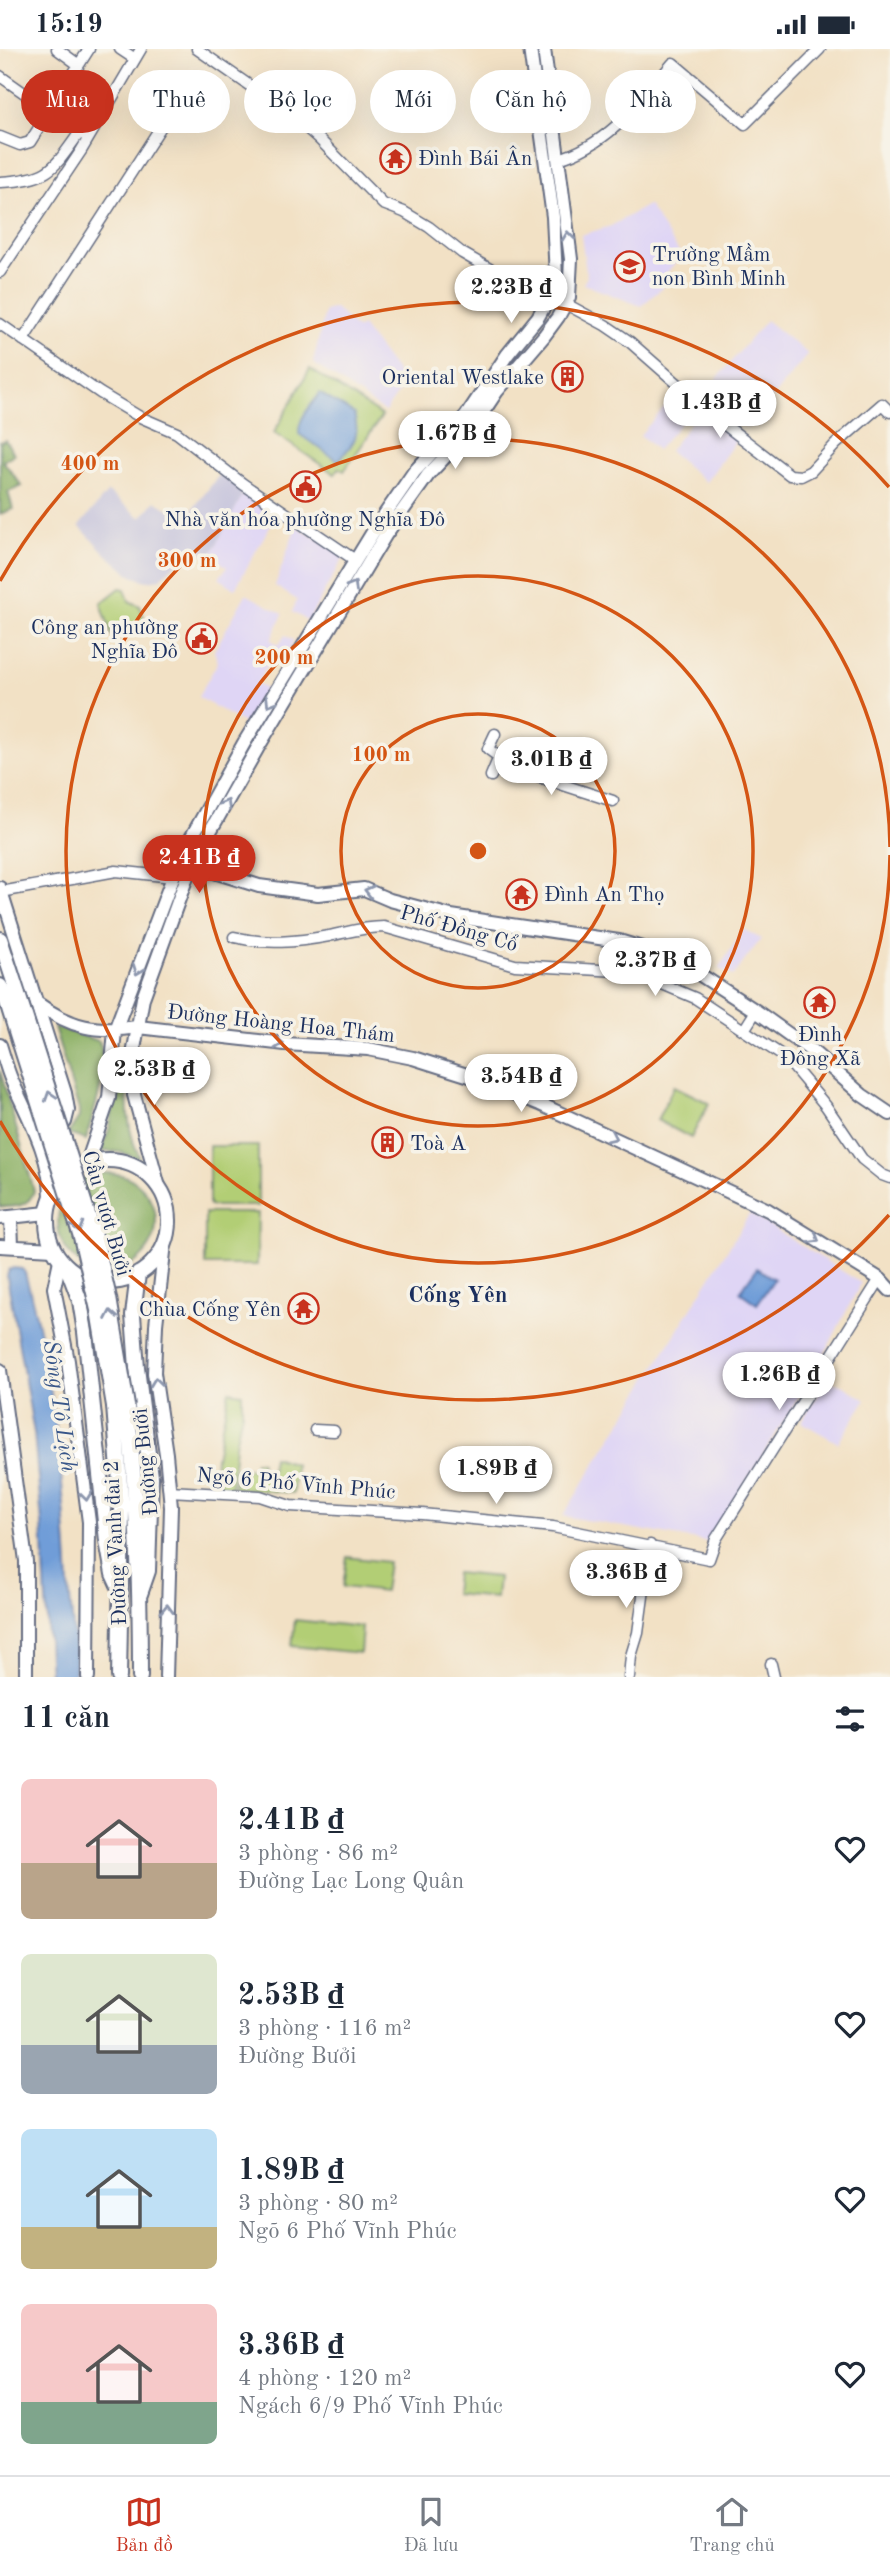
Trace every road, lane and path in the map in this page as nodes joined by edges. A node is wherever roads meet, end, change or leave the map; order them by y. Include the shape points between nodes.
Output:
1 (57, 49) edge
2 (89, 49) edge
3 (120, 49) edge
4 (141, 49) edge
5 (197, 49) edge
6 (530, 49) edge
7 (544, 49) edge
8 (820, 49) edge
9 (135, 59) junction
10 (79, 65) junction
11 (76, 70) edge
12 (547, 70) edge
13 (0, 76) edge
14 (21, 90) edge
15 (36, 133) edge
16 (81, 133) edge
17 (157, 133) edge
18 (550, 133) edge
19 (555, 133) edge
20 (84, 135) junction
21 (541, 135) junction
22 (0, 137) edge
23 (558, 159) junction
24 (0, 182) edge
25 (0, 272) edge
26 (548, 299) junction
27 (566, 304) junction
28 (0, 324) edge
29 (23, 340) junction
30 (890, 412) edge
31 (458, 435) junction
32 (381, 530) junction
33 (355, 560) junction
34 (331, 611) junction
35 (495, 734) dead end
36 (613, 801) dead end
37 (187, 860) junction
38 (173, 877) junction
39 (1, 890) edge
40 (234, 937) dead end
41 (0, 939) edge
42 (8, 993) edge
43 (37, 1003) junction
44 (756, 1011) junction
45 (138, 1027) junction
46 (115, 1030) junction
47 (744, 1030) junction
48 (0, 1045) edge
49 (890, 1114) edge
50 (31, 1120) junction
51 (87, 1163) junction
52 (890, 1178) edge
53 (159, 1187) junction
54 (51, 1197) junction
55 (47, 1213) junction
56 (5, 1218) edge
57 (165, 1243) junction
58 (6, 1246) edge
59 (60, 1258) junction
60 (138, 1274) junction
61 (880, 1279) junction
62 (890, 1290) edge
63 (0, 1370) edge
64 (120, 1406) junction
65 (314, 1430) dead end
66 (334, 1431) dead end
67 (169, 1491) junction
68 (650, 1545) junction
69 (120, 1589) junction
70 (140, 1594) junction
71 (771, 1664) dead end
72 (26, 1677) edge
73 (88, 1677) edge
74 (119, 1677) edge
75 (140, 1677) edge
76 (166, 1677) edge
77 (629, 1677) edge
78 (774, 1677) edge

1 - 10 street
2 - 10 street
3 - 9 street
4 - 9 street
5 - 26 street via 292,115 383,204 404,212 462,253
6 - 21 main road
7 - 12 main road
8 - 23 street via 745,124 673,64 608,135
9 - 20 street
10 - 11 street
13 - 14 street
15 - 22 street via 29,143 20,145
16 - 20 street
17 - 29 street
18 - 21 main road
19 - 23 main road
20 - 24 street via 41,177
20 - 25 street
21 - 26 main road via 556,270
27 -> 23 main road via 571,259
26 - 31 main road
27 - 30 street via 620,334 790,475 811,471 882,404
27 - 31 main road
28 - 29 street
29 - 33 street via 100,393 177,433
31 - 32 main road via 414,473
32 - 33 main road
34 -> 32 main road
33 - 34 main road
34 - 37 main road via 244,743
35 - 36 street via 488,749 499,757 494,771 526,773
37 - 38 main road
44 -> 37 main road via 677,961 637,946 451,916 364,889 317,894 263,886
37 - 45 main road
38 - 39 street via 116,871
38 -> 46 main road
39 - 43 main road
40 - 47 street, Phố Đồng Cổ via 292,942 384,927 515,965 617,971 648,978 695,998
41 - 42 highway
42 - 64 highway, Cầu vượt Bưởi, bridge via 94,1233 109,1299
43 - 46 main road, Đường Hoàng Hoa Thám via 71,1023
43 - 50 main road via 68,1110 65,1122 48,1129
44 - 47 street
44 - 49 main road
45 - 46 main road, Đường Hoàng Hoa Thám
45 - 53 main road via 134,1095
45 -> 61 main road, Đường Hoàng Hoa Thám via 368,1049 470,1076 768,1210
46 - 51 main road via 109,1098
47 - 52 street, Phố Đồng Cổ via 786,1058 862,1159
48 - 50 main road
50 - 54 main road
51 - 53 highway via 111,1160 135,1166
51 - 54 highway via 60,1182
53 - 57 highway via 169,1215
54 - 55 highway
55 - 56 main road
55 - 59 highway via 47,1227
56 - 58 main road
57 - 60 highway via 150,1266
67 -> 57 main road, Đường Bưởi via 154,1373
58 - 59 main road
59 - 60 highway via 101,1282
59 - 69 highway via 80,1301 107,1541
59 -> 73 main road via 54,1288 89,1522
60 - 70 highway via 133,1315 151,1477 148,1571
61 - 62 main road, Đường Hoàng Hoa Thám
61 - 68 street, Ngõ 6 Phố Vĩnh Phúc via 716,1539 709,1559
63 - 72 main road via 26,1561
64 - 69 highway, Đường Vành đai 2
64 - 70 highway, Đường Vành đai 2 via 134,1467
65 - 66 street
67 - 68 street, Ngõ 6 Phố Vĩnh Phúc via 270,1499 290,1506 553,1527
76 -> 67 main road, Đường Bưởi
68 - 77 street
69 - 74 highway, Đường Vành đai 2
70 - 75 highway, Đường Vành đai 2
71 - 78 street

